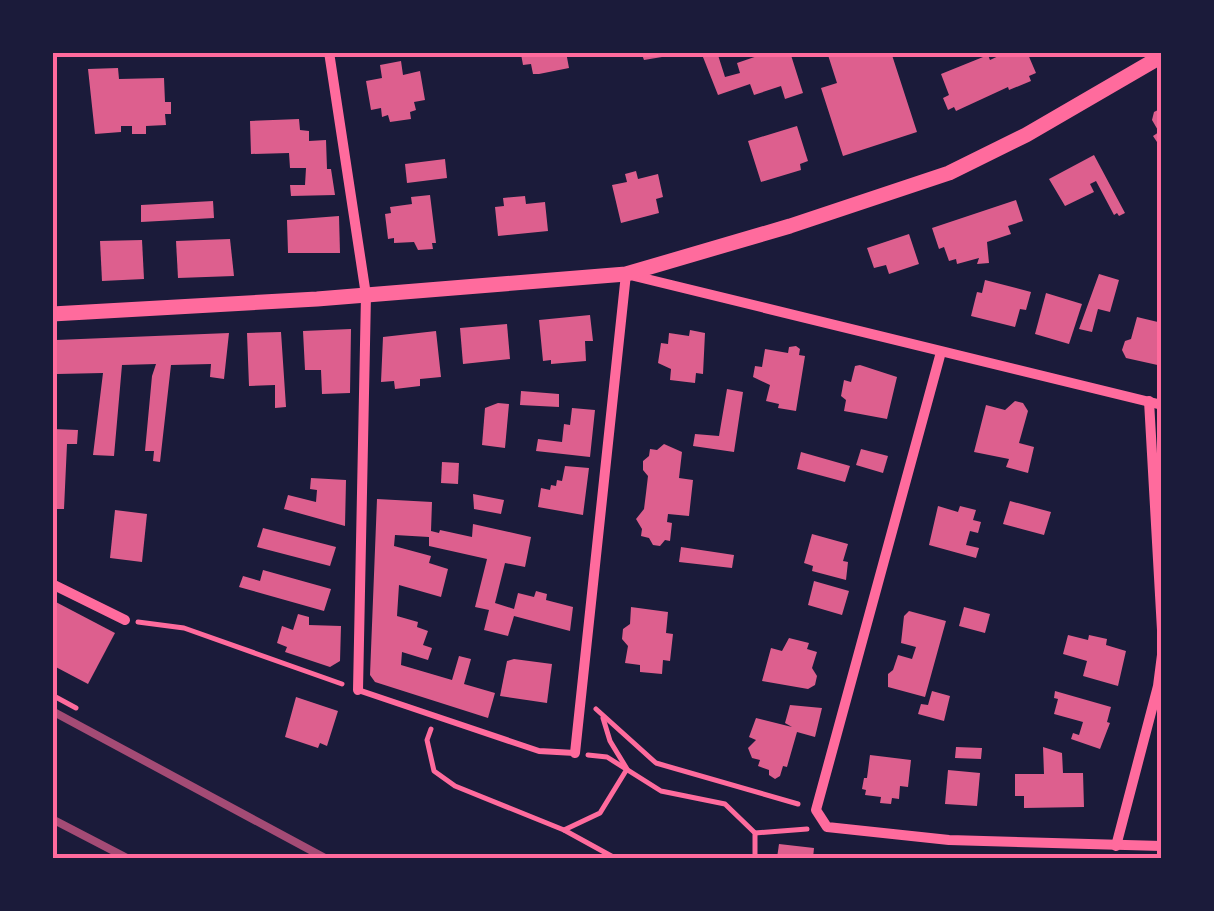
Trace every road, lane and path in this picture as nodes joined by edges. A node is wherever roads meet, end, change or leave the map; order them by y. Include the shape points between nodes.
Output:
1 (329, 52) edge
2 (1162, 56) edge
3 (626, 274) junction
4 (366, 295) junction
5 (52, 314) edge
6 (941, 352) junction
7 (1149, 400) junction
8 (1162, 404) edge
9 (52, 584) edge
10 (126, 620) joint
11 (1162, 630) edge
12 (1162, 656) edge
13 (358, 690) junction
14 (52, 695) edge
15 (582, 697) junction
16 (76, 708) dead end
17 (601, 714) junction
18 (428, 740) dead end
19 (576, 753) junction
20 (627, 770) junction
21 (816, 810) junction
22 (827, 827) junction
23 (564, 830) junction
24 (755, 833) junction
25 (1116, 846) junction
26 (1162, 846) edge
27 (616, 858) edge
28 (755, 858) edge

1 - 4 street
2 - 3 street via 950,173
3 - 4 street
3 - 6 street
3 - 15 street
4 - 5 street
4 - 13 street
6 - 7 street
6 - 21 street
7 - 8 street
7 - 11 street
9 - 10 street
10 - 13 path via 184,628
12 - 25 street
13 - 19 lane via 540,750
14 - 16 path
15 - 17 path
15 - 19 street
17 - 20 path
17 - 21 path via 656,762
18 - 23 path via 434,771 456,786
19 - 20 path via 607,757
20 - 23 path via 600,813
20 - 24 path via 660,792 725,804
21 - 22 street
22 - 24 path
22 - 25 street
23 - 27 path
24 - 28 path
25 - 26 street

